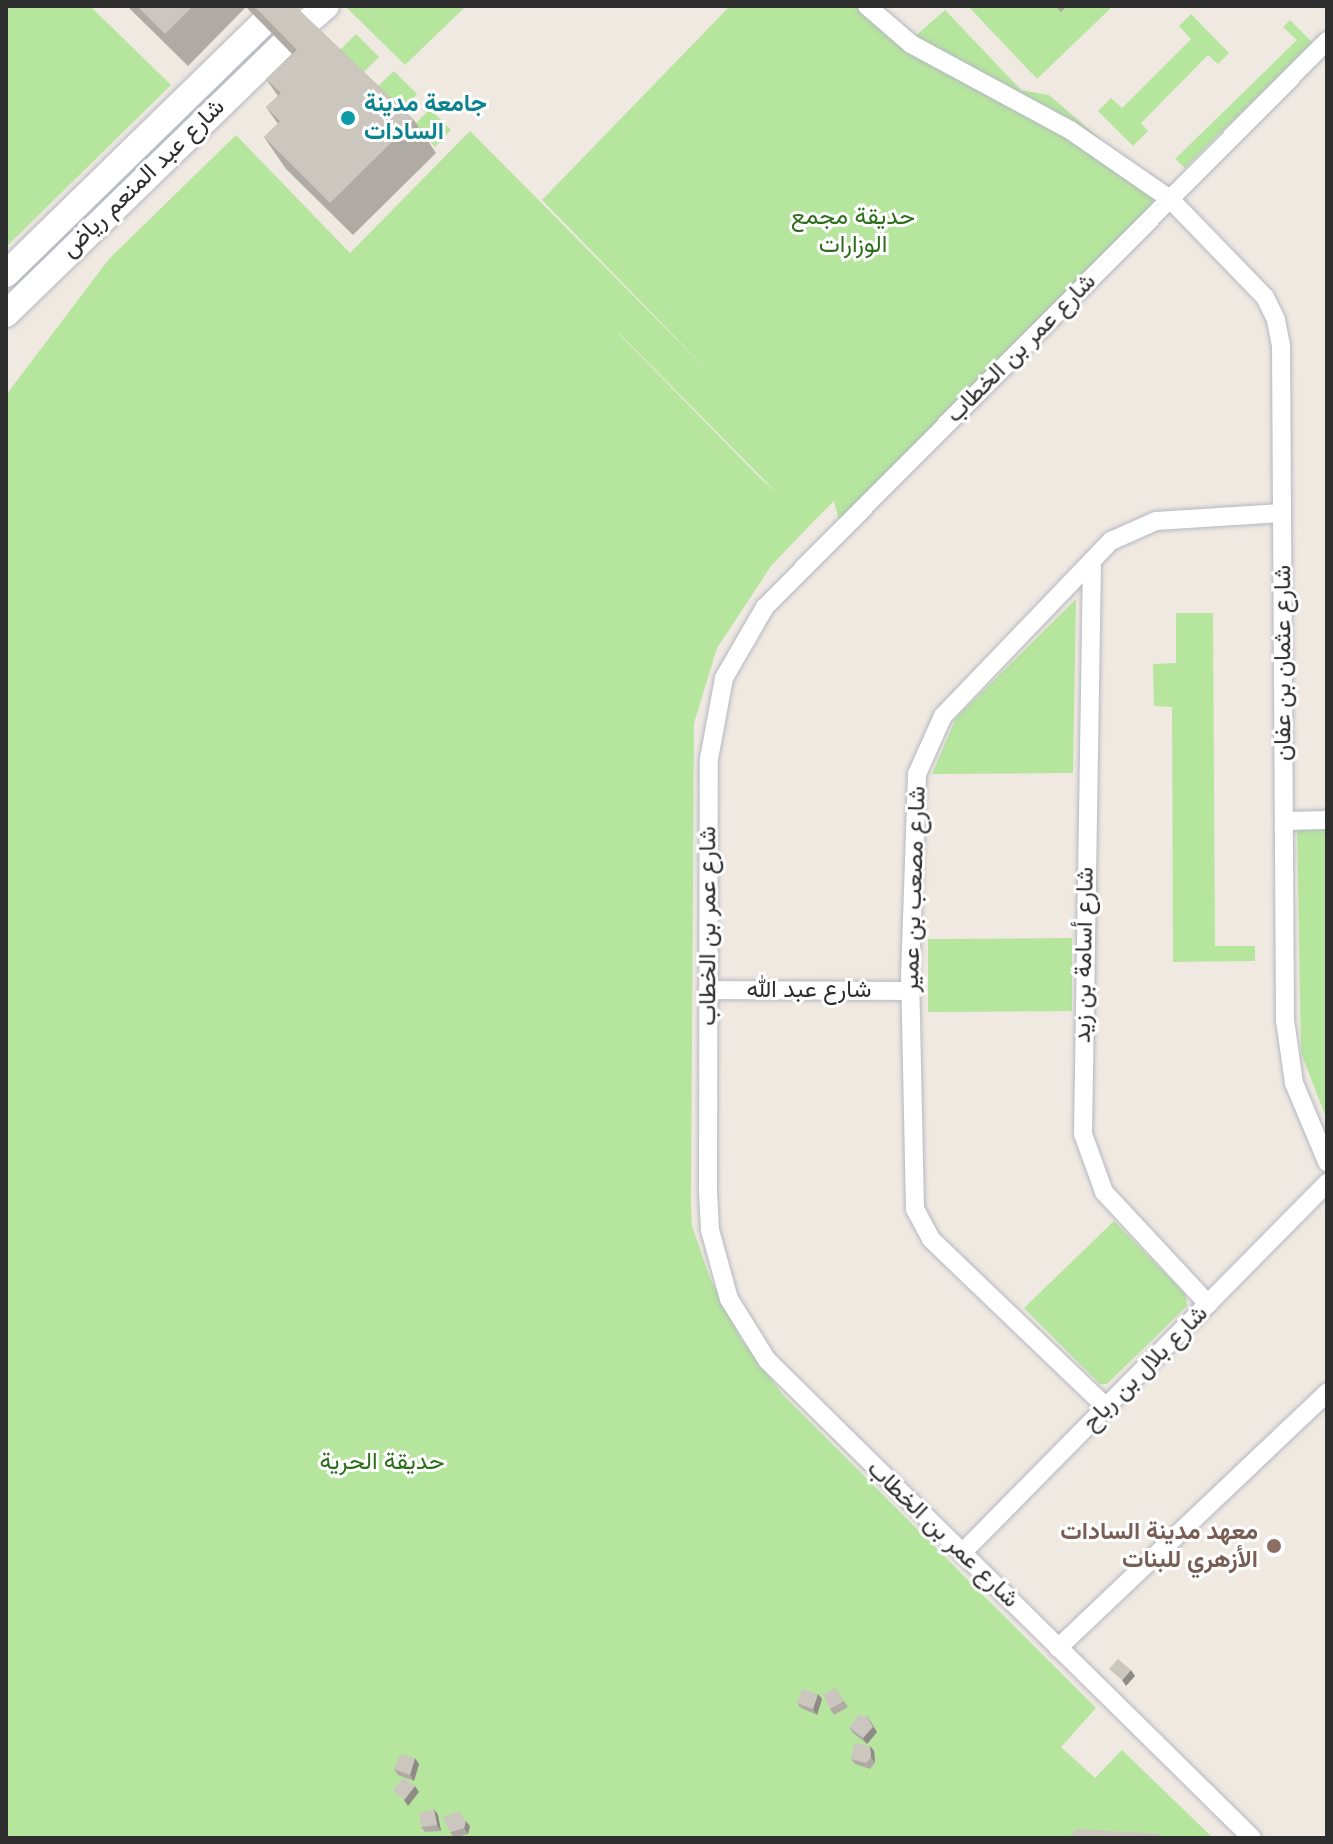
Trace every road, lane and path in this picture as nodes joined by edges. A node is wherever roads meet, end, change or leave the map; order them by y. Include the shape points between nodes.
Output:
1 (326, 6) edge
2 (867, 6) edge
3 (262, 24) edge
4 (304, 25) edge
5 (1327, 41) edge
6 (283, 45) edge
7 (1170, 199) junction
8 (6, 274) edge
9 (6, 314) edge
10 (1282, 513) junction
11 (1092, 561) junction
12 (1327, 820) edge
13 (1284, 821) junction
14 (708, 990) junction
15 (910, 991) junction
16 (1327, 1162) edge
17 (1327, 1183) edge
18 (1208, 1304) junction
19 (1327, 1393) edge
20 (1106, 1407) junction
21 (962, 1553) junction
22 (1058, 1648) junction
23 (1252, 1838) edge

1 - 4 street
2 - 7 street, شارع عثمان بن عفان via 911,44 1070,130
3 - 8 street, شارع عبد المنعم رياض
5 - 7 street, شارع عمر بن الخطاب
6 - 9 street, شارع عبد المنعم رياض
7 - 10 street, شارع عثمان بن عفان via 1265,297 1276,320 1281,345
7 - 14 street, شارع عمر بن الخطاب via 765,607 741,641 713,718
10 - 11 street, شارع مصعب بن عمير via 1156,521 1122,534
10 - 13 street, شارع عثمان بن عفان
11 - 15 street, شارع مصعب بن عمير via 957,700 923,753 914,804
11 - 18 street, شارع أسامة بن زيد via 1083,1134 1104,1192
12 - 13 street
13 - 16 street, شارع عثمان بن عفان via 1290,1064
14 - 15 street, شارع عبد الله
14 - 21 street, شارع عمر بن الخطاب via 710,1230 729,1299 767,1360
15 - 20 street, شارع مصعب بن عمير via 911,1192 921,1225
17 - 18 street, شارع بلال بن رباح
18 - 20 street, شارع بلال بن رباح
19 - 22 street
20 - 21 street, شارع بلال بن رباح
21 - 22 street, شارع عمر بن الخطاب
22 - 23 street, شارع عمر بن الخطاب

